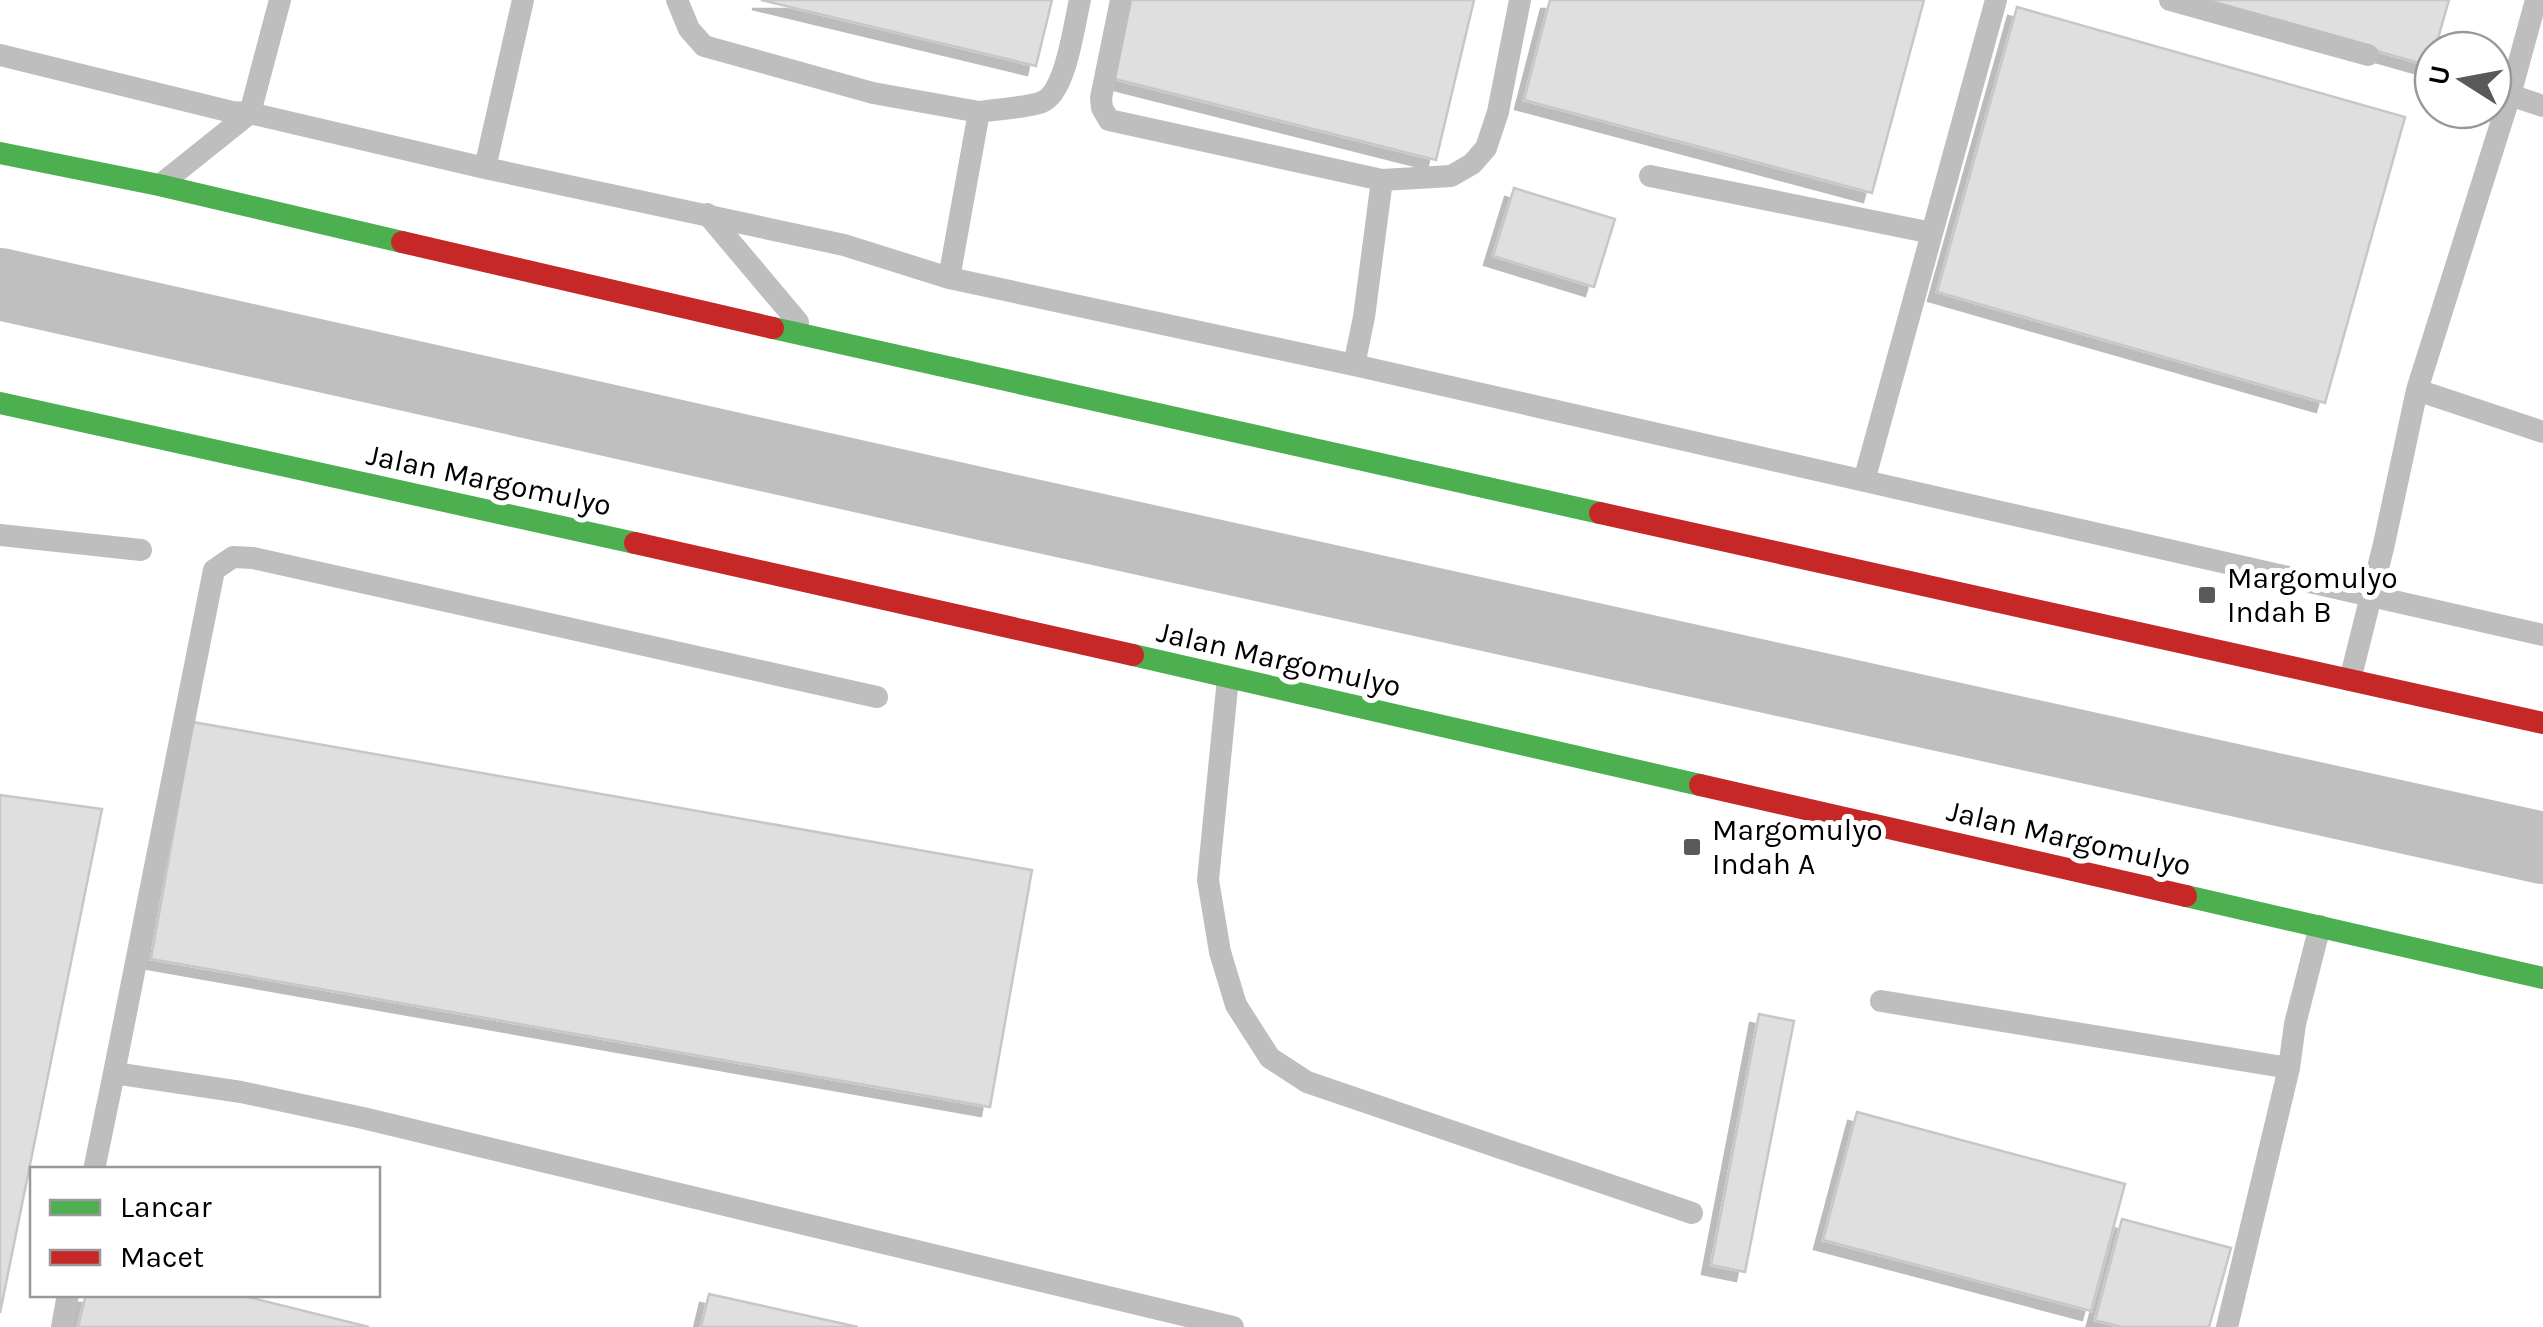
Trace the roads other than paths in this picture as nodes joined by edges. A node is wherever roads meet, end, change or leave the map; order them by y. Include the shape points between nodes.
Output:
1 (280, 0) edge
2 (523, 0) edge
3 (677, 0) edge
4 (1080, 0) edge
5 (1122, 0) edge
6 (1520, 0) edge
7 (1996, 0) edge
8 (2170, 0) edge
9 (2536, 0) edge
10 (2368, 54) dead end
11 (0, 56) edge
12 (2513, 84) edge
13 (2513, 96) edge
14 (2543, 106) edge
15 (250, 112) junction
16 (979, 112) junction
17 (2499, 130) edge
18 (0, 154) edge
19 (485, 168) junction
20 (1650, 176) dead end
21 (1382, 180) junction
22 (159, 186) junction
23 (707, 214) junction
24 (1932, 233) junction
25 (948, 278) junction
26 (811, 337) junction
27 (1354, 365) junction
28 (2417, 390) junction
29 (0, 403) edge
30 (2543, 432) edge
31 (1864, 482) junction
32 (0, 535) edge
33 (141, 550) dead end
34 (2371, 596) junction
35 (2543, 635) edge
36 (1228, 678) junction
37 (2350, 680) junction
38 (877, 697) dead end
39 (2543, 723) edge
40 (2320, 926) junction
41 (2543, 978) edge
42 (1881, 1001) dead end
43 (2289, 1068) junction
44 (114, 1073) junction
45 (95, 1167) edge
46 (1692, 1213) dead end
47 (67, 1297) edge
48 (62, 1327) edge
49 (1233, 1327) edge
50 (2227, 1327) edge

1 - 15 lane
2 - 19 lane
3 - 16 lane via 704,46 873,93
4 - 16 lane via 1052,96
5 - 21 lane via 1101,98 1109,120
6 - 21 lane via 1486,148 1451,176
7 - 24 lane
8 - 10 lane
9 - 12 lane
11 - 15 lane
13 - 14 lane
15 - 19 lane
15 - 22 lane
16 - 25 lane
17 - 28 lane
18 - 22 main road
19 - 23 lane
20 - 24 lane
21 - 27 lane
22 - 26 main road
23 - 25 lane via 844,245
23 - 26 lane
24 - 31 lane
25 - 27 lane
26 - 37 main road
27 - 31 lane
28 - 30 lane
28 - 34 lane
29 - 36 main road, Jalan Margomulyo
31 - 34 lane
32 - 33 lane
34 - 35 lane
34 - 37 lane
36 - 40 main road, Jalan Margomulyo
36 - 46 lane via 1208,880 1236,1006 1270,1058 1307,1082
37 - 39 main road
38 - 44 lane via 233,557 214,570
40 - 41 main road, Jalan Margomulyo
40 - 43 lane
42 - 43 lane
43 - 50 lane
44 - 45 lane
44 - 49 lane via 363,1118
47 - 48 lane

